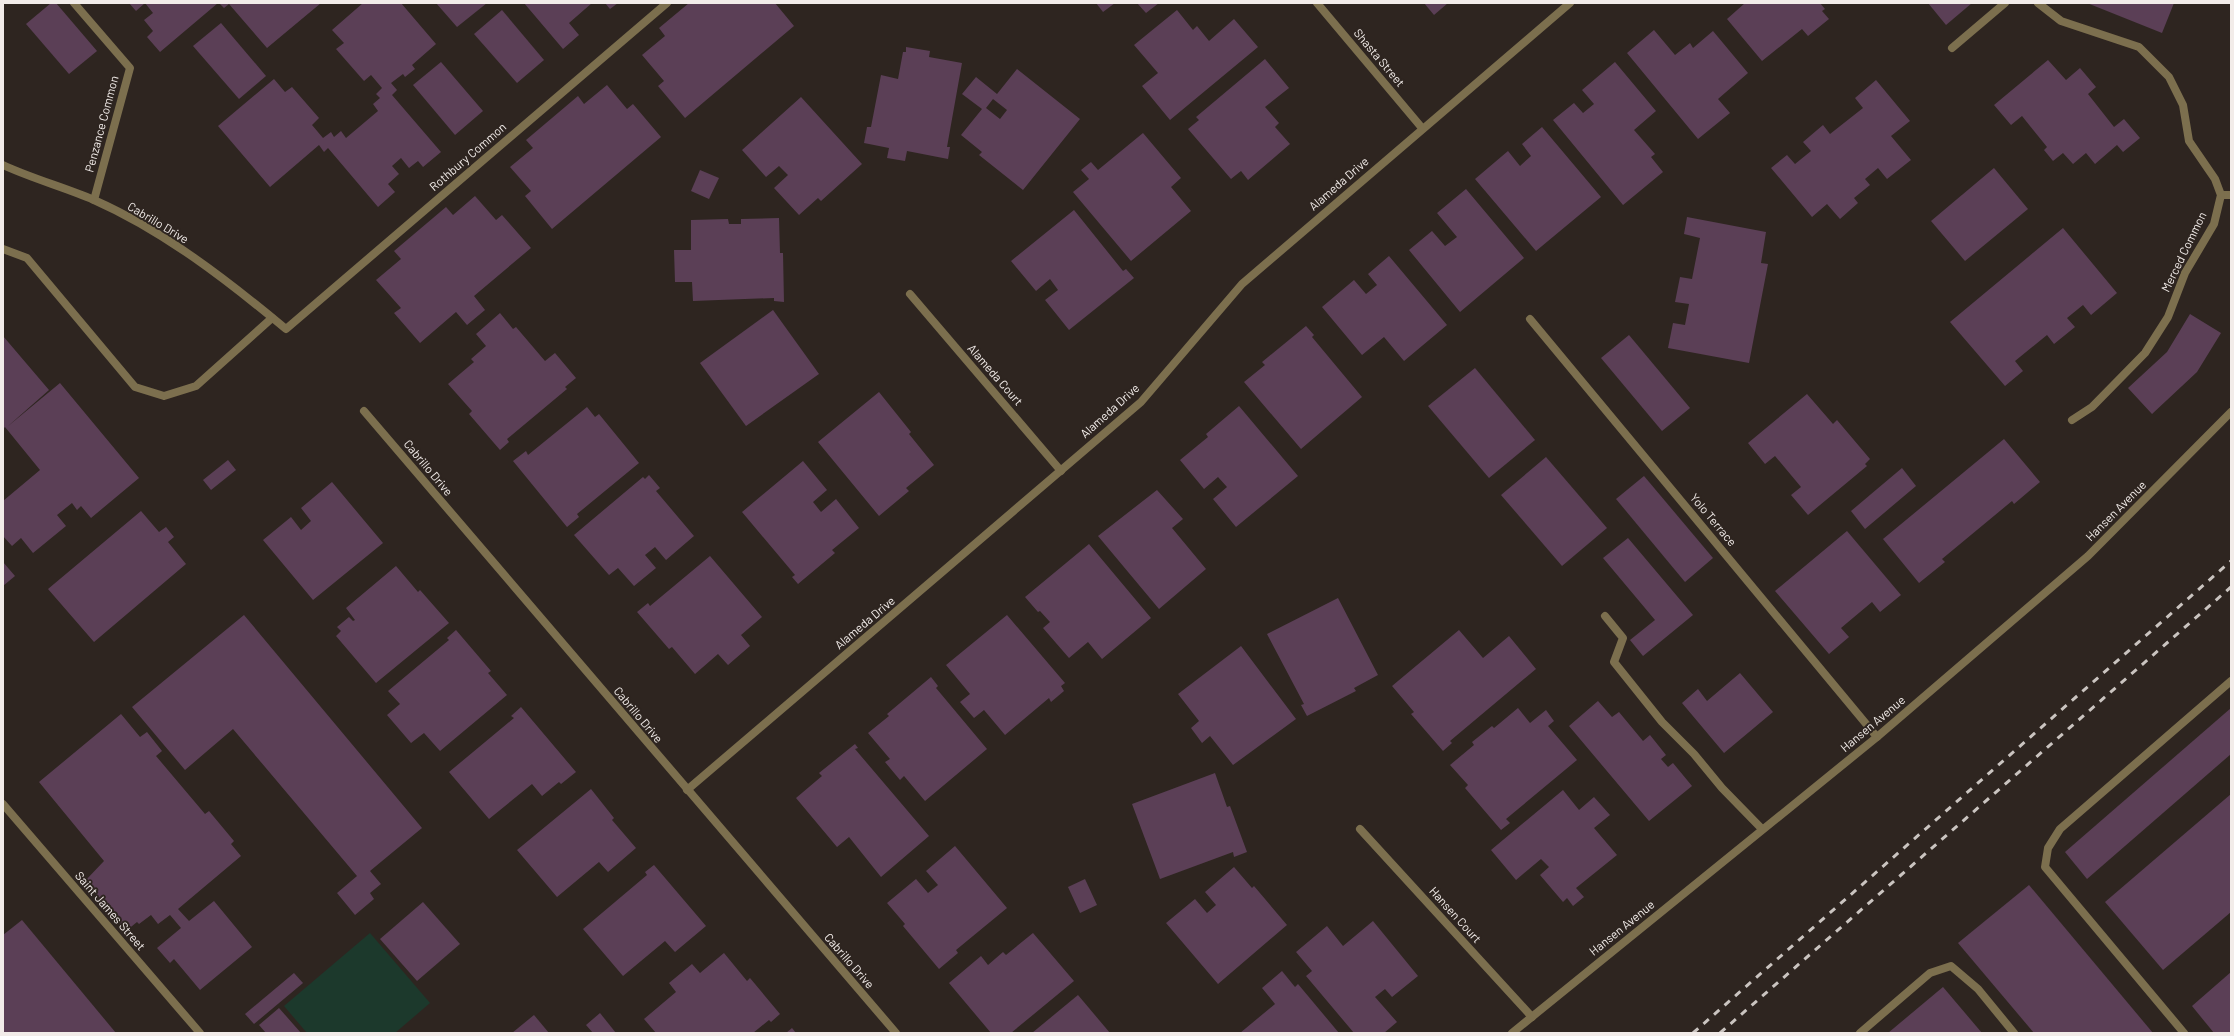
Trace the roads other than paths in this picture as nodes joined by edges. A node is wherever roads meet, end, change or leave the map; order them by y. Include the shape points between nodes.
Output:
1 (74, 3) edge
2 (667, 3) edge
3 (1317, 3) edge
4 (1570, 3) edge
5 (2005, 3) edge
6 (2038, 3) edge
7 (1952, 48) dead end
8 (1422, 128) junction
9 (3, 165) edge
10 (2221, 195) junction
11 (2231, 196) edge
12 (94, 200) junction
13 (3, 249) edge
14 (910, 294) dead end
15 (272, 318) junction
16 (1530, 319) dead end
17 (286, 329) joint
18 (364, 411) dead end
19 (2231, 412) edge
20 (2072, 420) dead end
21 (1061, 471) junction
22 (1605, 616) dead end
23 (2231, 681) edge
24 (1877, 736) junction
25 (687, 790) junction
26 (3, 804) edge
27 (1360, 828) dead end
28 (1762, 830) junction
29 (1532, 1017) junction
30 (200, 1033) edge
31 (896, 1033) edge
32 (1512, 1033) edge
33 (1860, 1033) edge
34 (2014, 1033) edge
35 (2184, 1033) edge

1 - 12 street, Penzance Common via 130,68
2 - 17 street, Rothbury Common
3 - 8 street, Shasta Street
4 - 8 street, Alameda Drive
5 - 7 street
6 - 10 street via 2061,21 2139,47 2169,77 2183,105 2189,141 2215,179
8 - 21 street, Alameda Drive via 1242,284 1141,402
9 - 12 street, Cabrillo Drive
10 - 11 street
10 - 20 street, Merced Common via 2214,224 2185,273 2168,317 2145,353 2092,407
12 - 15 street, Cabrillo Drive via 159,234
13 - 15 street via 27,258 135,387 164,396 196,386
14 - 21 street, Alameda Court
15 - 17 street, Cabrillo Drive
16 - 24 street, Yolo Terrace
18 - 25 street, Cabrillo Drive
19 - 24 street, Hansen Avenue via 2088,556
21 - 25 street, Alameda Drive
22 - 28 street via 1623,638 1614,662 1630,684
23 - 35 street via 2060,829 2048,848 2045,867
24 - 28 street, Hansen Avenue
25 - 31 street, Cabrillo Drive
26 - 30 street, Saint James Street
27 - 29 street, Hansen Court
28 - 29 street, Hansen Avenue
29 - 32 street, Hansen Avenue
33 - 34 street via 1930,974 1951,966 1978,989

